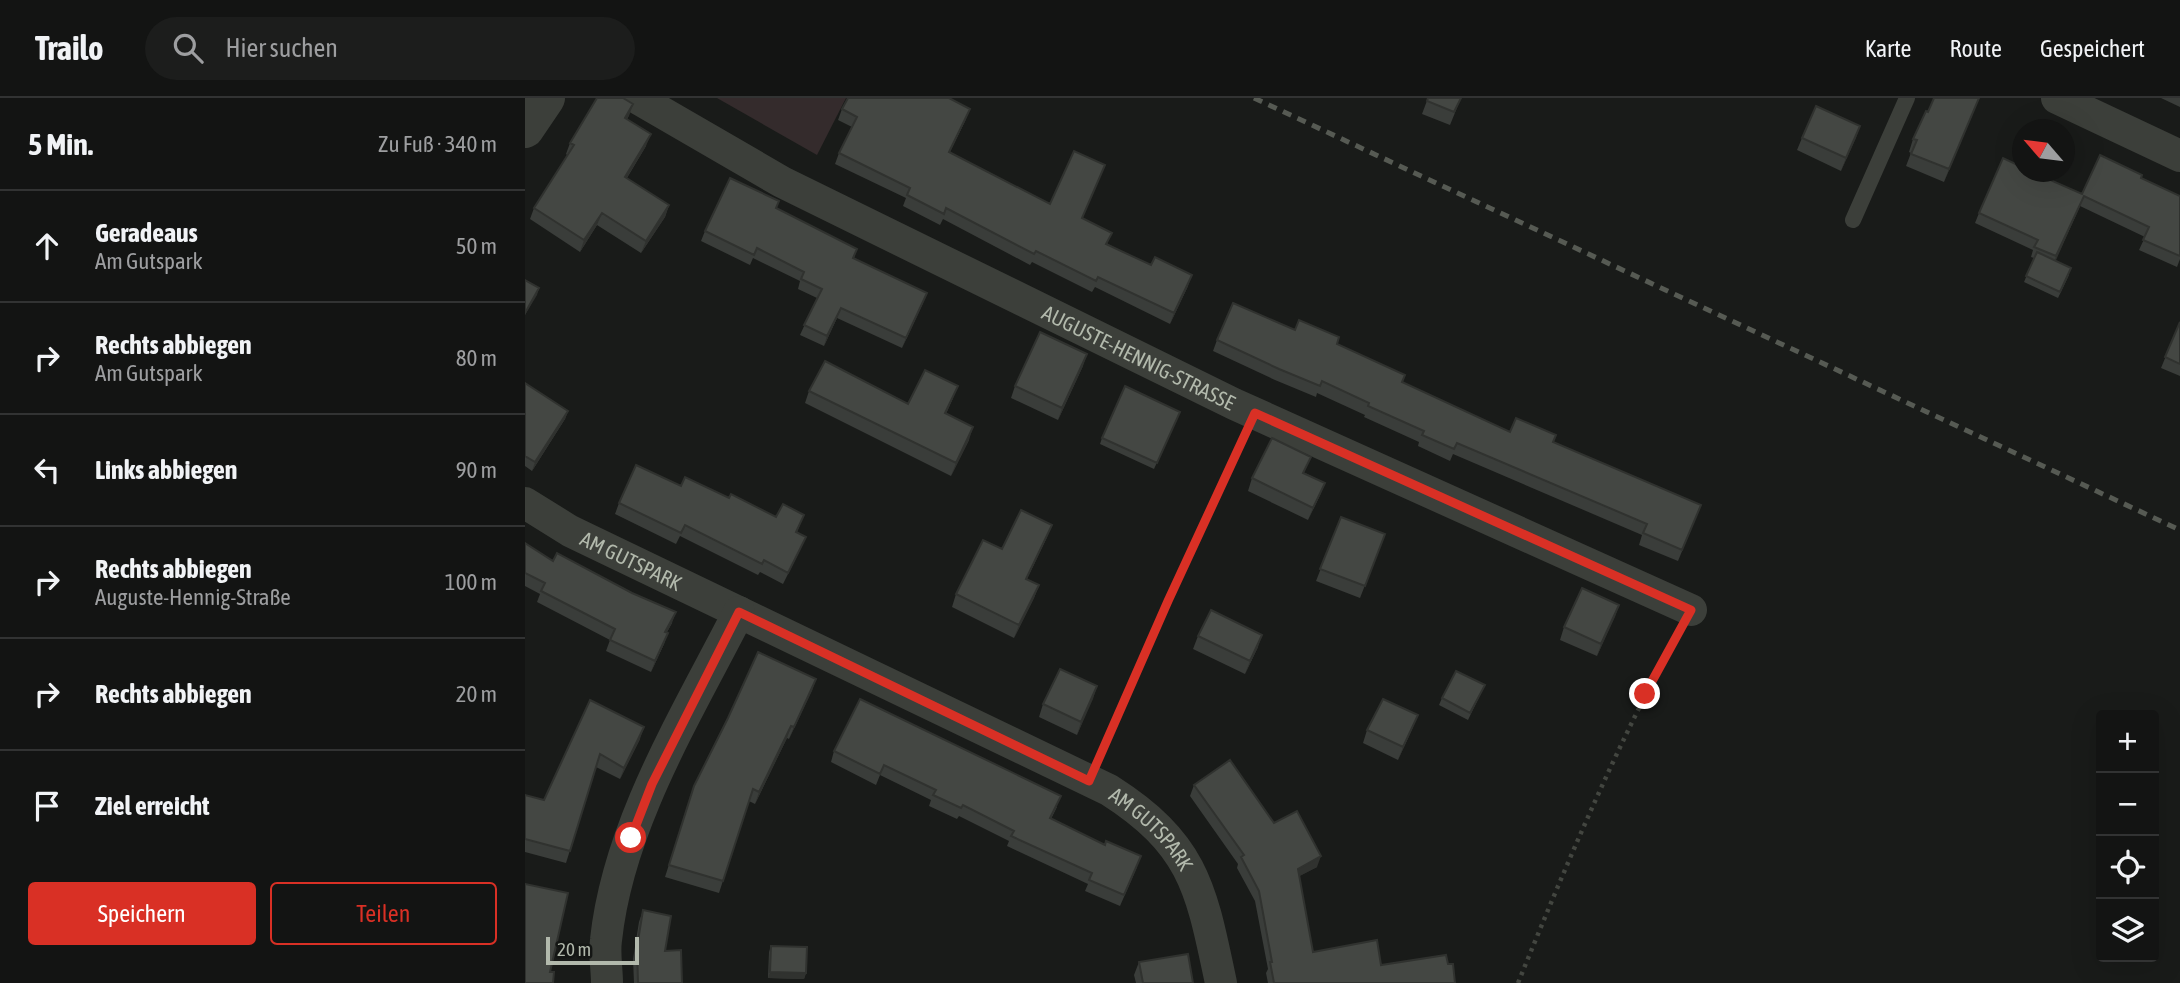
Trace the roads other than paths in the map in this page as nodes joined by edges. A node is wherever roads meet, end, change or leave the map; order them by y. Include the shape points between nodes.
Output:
1 (546, 98) edge
2 (637, 98) edge
3 (1907, 98) edge
4 (2057, 98) edge
5 (525, 129) edge
6 (2180, 156) edge
7 (1853, 220) dead end
8 (525, 503) edge
9 (1691, 610) road end
10 (739, 612) junction
11 (607, 983) edge
12 (1221, 983) edge

1 - 5 street
2 - 9 street, AUGUSTE-HENNIG-STRASSE via 782,182 1255,413
3 - 7 lane
4 - 6 street
8 - 10 street, AM GUTSPARK via 570,531
10 - 11 street via 652,784 631,838 605,942
10 - 12 street, AM GUTSPARK via 1109,790 1146,815 1192,872

